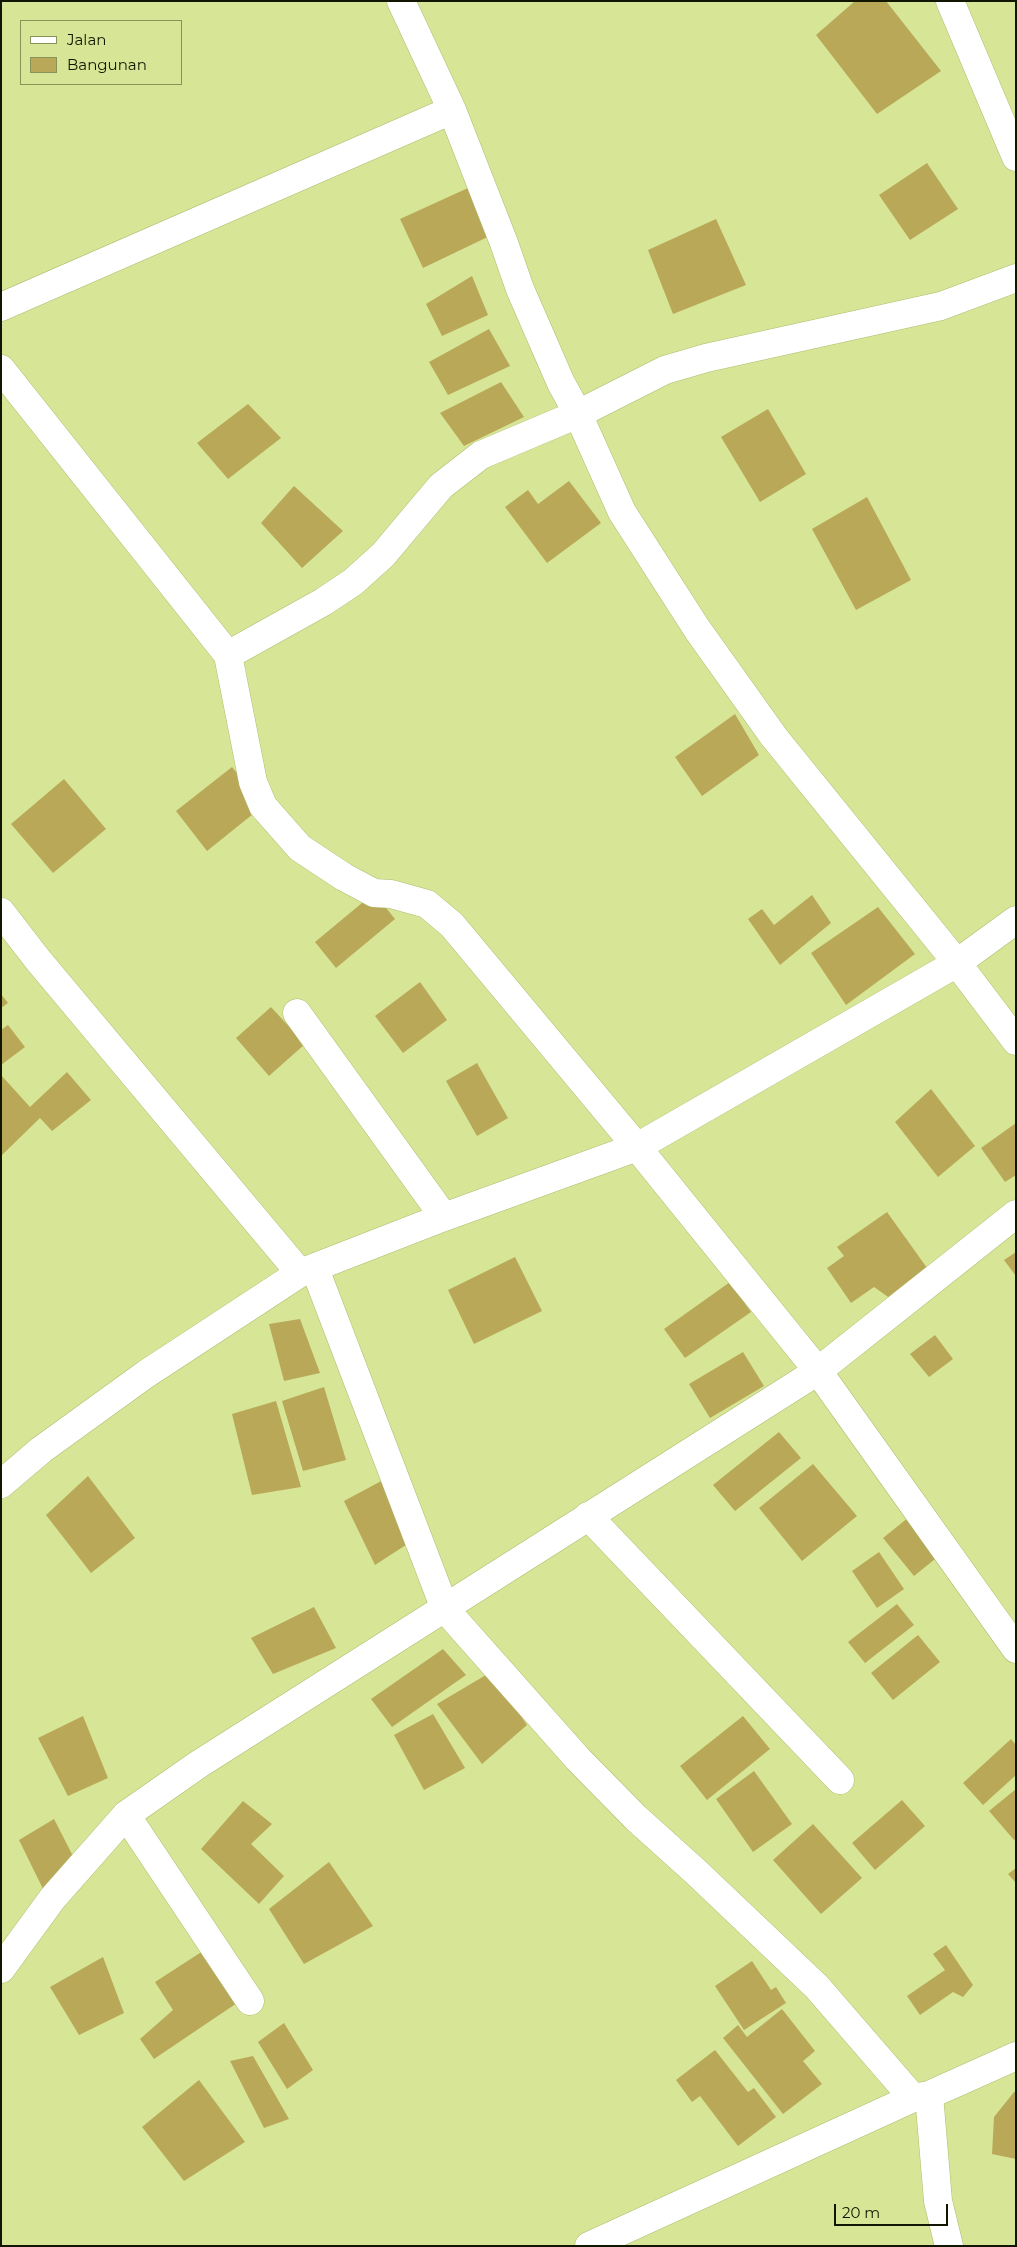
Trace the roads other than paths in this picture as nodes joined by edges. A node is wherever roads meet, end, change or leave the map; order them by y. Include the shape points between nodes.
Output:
1 (401, 1) edge
2 (950, 1) edge
3 (452, 110) junction
4 (1016, 157) edge
5 (1016, 278) edge
6 (1, 307) edge
7 (1, 369) edge
8 (578, 414) junction
9 (228, 655) junction
10 (1, 912) edge
11 (1016, 920) edge
12 (957, 963) junction
13 (297, 1013) dead end
14 (1016, 1041) edge
15 (637, 1147) junction
16 (1016, 1214) edge
17 (444, 1217) junction
18 (308, 1271) junction
19 (818, 1371) junction
20 (1, 1484) edge
21 (588, 1516) junction
22 (445, 1609) junction
23 (1016, 1649) edge
24 (840, 1780) dead end
25 (126, 1815) junction
26 (1, 1969) edge
27 (250, 2001) dead end
28 (1016, 2056) edge
29 (921, 2097) junction
30 (589, 2246) edge
31 (949, 2246) edge

1 - 3 street
2 - 4 street
3 - 6 street
3 - 8 street via 520,288
5 - 8 street via 941,306 680,365
7 - 9 street
8 - 9 street via 481,455 442,486 383,555 353,582
8 - 12 street via 622,512 697,629 774,737
9 - 15 street via 253,782 271,816 300,848 344,877 374,893 427,904 452,925
10 - 18 street via 38,960
11 - 12 street
12 - 14 street
12 - 15 street
13 - 17 street
15 - 17 street
15 - 19 street
16 - 19 street
17 - 18 street
18 - 20 street via 146,1374 41,1450
18 - 22 street
19 - 21 street
19 - 23 street
21 - 22 street
21 - 24 street
22 - 25 street via 199,1764
22 - 29 street via 578,1759 636,1818 817,1987
25 - 26 street via 52,1899
25 - 27 street
28 - 29 street
29 - 30 street
29 - 31 street

